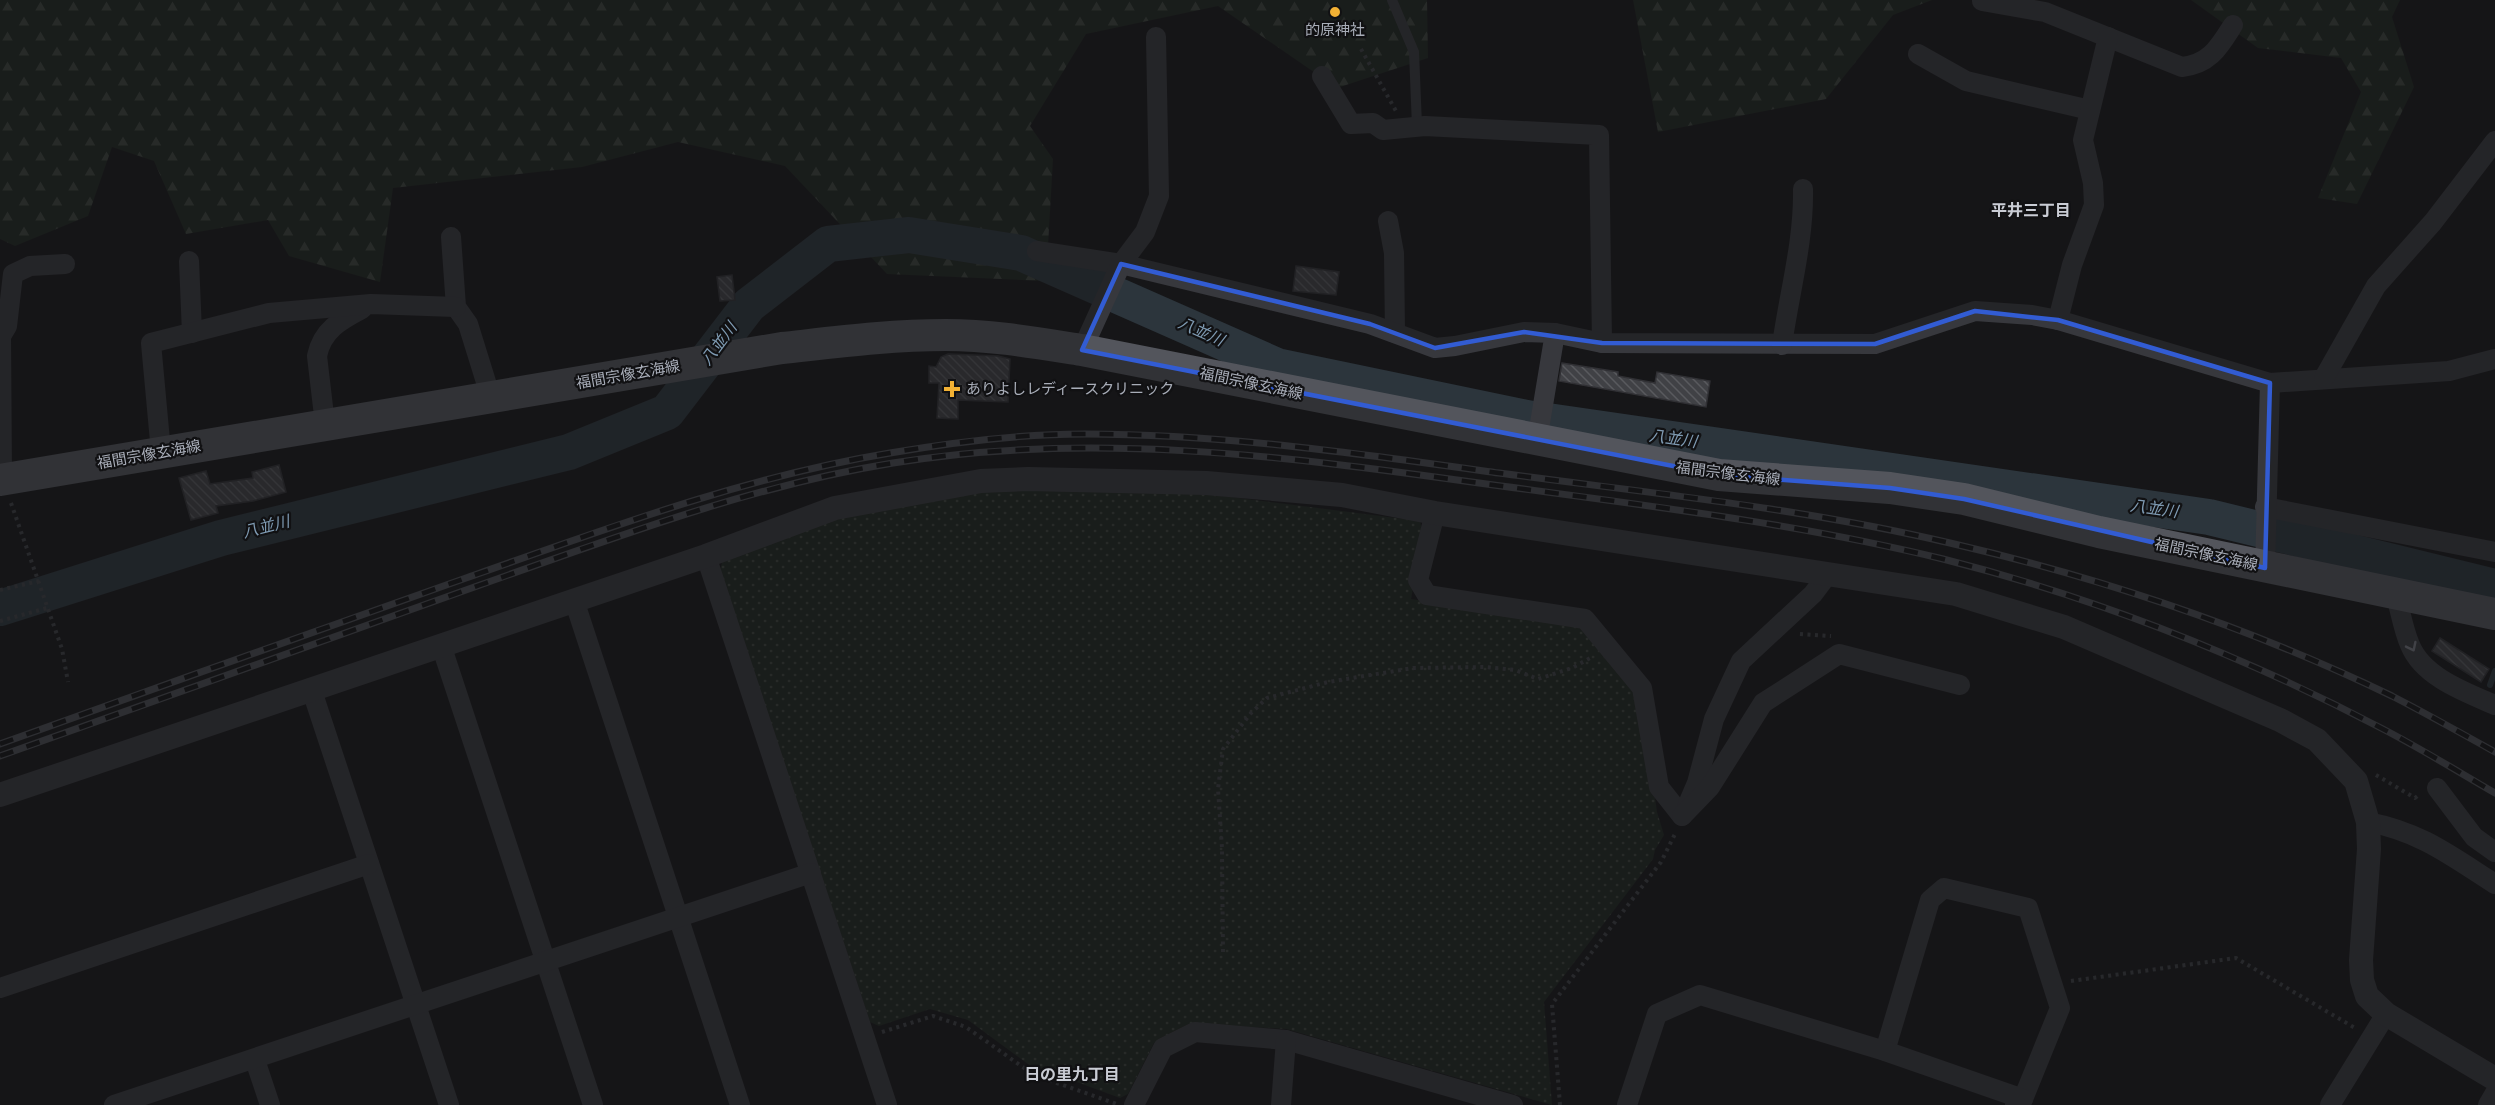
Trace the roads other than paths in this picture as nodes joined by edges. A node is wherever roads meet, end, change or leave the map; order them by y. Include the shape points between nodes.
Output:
1 (1392, 0) edge
2 (1982, 1) edge
3 (2234, 25) dead end
4 (1156, 36) dead end
5 (2108, 37) junction
6 (1918, 54) dead end
7 (1322, 76) dead end
8 (2091, 110) junction
9 (1412, 127) junction
10 (2495, 141) edge
11 (1803, 189) dead end
12 (1388, 221) dead end
13 (451, 237) dead end
14 (1037, 251) dead end
15 (189, 261) dead end
16 (65, 264) dead end
17 (1121, 264) junction
18 (371, 304) junction
19 (456, 307) junction
20 (2058, 320) junction
21 (192, 333) junction
22 (1395, 333) junction
23 (1555, 333) junction
24 (1602, 343) junction
25 (1782, 345) junction
26 (1083, 350) junction
27 (2495, 359) edge
28 (2324, 378) junction
29 (2270, 383) junction
30 (491, 398) junction
31 (325, 424) junction
32 (1538, 433) junction
33 (161, 452) junction
34 (1, 480) edge
35 (2265, 511) junction
36 (1435, 513) junction
37 (2495, 552) edge
38 (706, 556) junction
39 (2265, 559) junction
40 (1828, 574) junction
41 (2395, 592) junction
42 (574, 600) junction
43 (2495, 614) edge
44 (441, 645) junction
45 (1960, 685) dead end
46 (311, 688) junction
47 (2495, 705) edge
48 (2437, 788) dead end
49 (0, 795) edge
50 (1682, 816) junction
51 (2368, 822) junction
52 (2495, 852) edge
53 (369, 864) junction
54 (811, 873) junction
55 (2495, 884) edge
56 (678, 918) junction
57 (546, 962) junction
58 (0, 988) edge
59 (416, 1004) junction
60 (2386, 1014) junction
61 (1287, 1040) junction
62 (1885, 1051) junction
63 (255, 1060) junction
64 (2495, 1079) edge
65 (2495, 1094) edge
66 (2019, 1102) edge
67 (114, 1105) edge
68 (270, 1105) edge
69 (449, 1105) edge
70 (593, 1105) edge
71 (740, 1105) edge
72 (886, 1105) edge
73 (1134, 1105) edge
74 (1281, 1105) edge
75 (1513, 1105) edge
76 (1627, 1105) edge
77 (2330, 1105) edge
78 (2488, 1105) edge

1 - 9 lane via 1414,52
2 - 5 street via 2045,12
3 - 5 street via 2218,48 2199,65 2182,67
4 - 17 street via 1159,196 1145,232
5 - 8 street
6 - 8 street via 1965,81
7 - 9 street via 1351,124 1373,123 1383,130
8 - 20 street via 2083,140 2094,205 2072,265
9 - 24 street via 1599,135
10 - 28 street via 2433,222 2376,286
11 - 25 street via 1803,221
12 - 22 street via 1394,253
13 - 19 street
14 - 17 street
15 - 21 street
16 - 34 street via 30,266 13,274 7,326 1,336
17 - 22 street
17 - 26 street
18 - 19 street
18 - 21 street via 269,313
18 - 31 street via 334,324 319,346
19 - 30 street via 468,324
20 - 25 street via 1976,311 1875,344
20 - 29 street
21 - 33 street via 151,343
22 - 23 street via 1435,348 1524,332
23 - 24 street
23 - 32 street
24 - 25 street
26 - 30 main road, 福間宗像玄海線 via 1004,338 888,337 782,348
26 - 32 main road, 福間宗像玄海線
27 - 28 street via 2448,371
28 - 29 street
29 - 35 street
30 - 31 main road, 福間宗像玄海線
31 - 33 main road, 福間宗像玄海線
32 - 39 main road, 福間宗像玄海線 via 1719,475 1890,488 1965,499 2099,532
33 - 34 main road, 福間宗像玄海線
35 - 37 street
35 - 39 street
36 - 38 street via 1342,495 1206,483 981,481 835,508
36 - 40 street
36 - 50 street via 1418,580 1426,595 1585,619 1642,688 1659,787
38 - 42 street
38 - 54 street
39 - 41 main road, 福間宗像玄海線
40 - 50 street via 1813,594 1741,661 1714,719 1697,783
40 - 51 street via 1956,594 2064,627 2280,720 2317,740 2356,781
41 - 43 main road, 福間宗像玄海線
41 -> 47 street via 2410,646 2422,665
42 - 44 street
42 - 56 street
44 - 46 street
44 - 57 street
45 - 50 street via 1839,654 1763,703 1710,787
46 - 49 street
46 - 53 street
48 - 52 street via 2474,837
51 - 55 street via 2422,837
51 - 60 street via 2362,980 2367,996
53 - 58 street
53 - 59 street
54 - 56 street
54 - 72 street
56 - 57 street
56 - 71 street
57 - 59 street
57 - 70 street
59 - 63 street
59 - 69 street
60 - 64 street
60 - 77 street
61 - 73 street via 1195,1032 1163,1048
61 - 74 street
61 - 75 street
62 - 66 street
62 - 66 street via 1930,900 1944,888 2028,908 2060,1008
62 - 76 street via 1700,995 1657,1014
63 - 67 street
63 - 68 street
65 - 78 street

